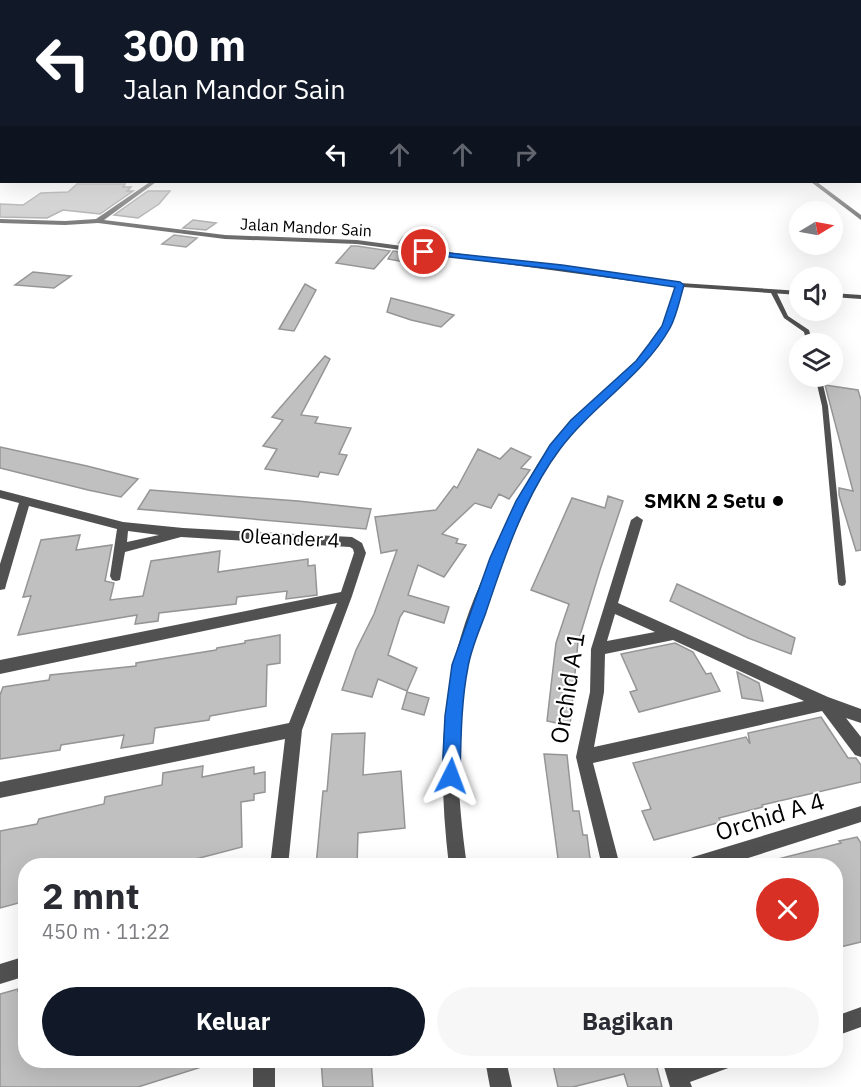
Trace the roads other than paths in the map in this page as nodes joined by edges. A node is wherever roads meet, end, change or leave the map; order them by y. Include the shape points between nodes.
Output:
1 (152, 183) edge
2 (816, 183) edge
3 (861, 218) edge
4 (98, 220) junction
5 (0, 221) edge
6 (680, 285) junction
7 (773, 291) junction
8 (789, 292) edge
9 (843, 296) edge
10 (861, 297) edge
11 (807, 333) edge
12 (821, 387) edge
13 (0, 494) edge
14 (26, 501) junction
15 (637, 520) dead end
16 (123, 526) junction
17 (183, 533) junction
18 (119, 549) junction
19 (116, 576) dead end
20 (842, 582) dead end
21 (0, 585) edge
22 (346, 596) junction
23 (612, 606) junction
24 (675, 634) junction
25 (598, 649) junction
26 (0, 667) edge
27 (825, 703) junction
28 (861, 716) edge
29 (294, 730) junction
30 (861, 749) edge
31 (584, 757) junction
32 (0, 790) edge
33 (861, 814) edge
34 (280, 858) edge
35 (457, 858) edge
36 (609, 858) edge
37 (719, 858) edge
38 (18, 968) edge
39 (0, 974) edge
40 (264, 1068) edge
41 (497, 1068) edge
42 (697, 1068) edge
43 (676, 1074) edge
44 (264, 1087) edge
45 (501, 1087) edge

1 - 4 street
2 - 3 street
4 - 5 street, Jalan Mandor Sain
4 - 6 street, Jalan Mandor Sain via 225,237 357,242
6 - 7 street, Jalan Mandor Sain
6 - 35 street via 666,327 639,363 554,448 522,501 497,558 460,665 450,796
7 - 8 street, Jalan Mandor Sain
7 - 11 lane via 786,317
9 - 10 street
12 - 20 lane
13 - 14 street, Oleander 4
14 - 16 street, Oleander 4
14 - 21 street
15 - 23 street, Orchid A 1
16 - 17 street, Oleander 4
16 - 18 street
17 - 18 street
17 - 22 street, Oleander 4 via 352,542 360,553
18 - 19 street
22 - 26 street
22 - 29 street, Oleander 4
23 - 24 street
23 - 25 street, Orchid A 1
24 - 25 street
24 - 27 street
25 - 31 street, Orchid A 1 via 597,692
27 - 28 street
27 - 30 street
27 - 31 street
29 - 32 street
29 - 34 street, Oleander 4
31 - 36 street, Orchid A 1
33 - 37 street, Orchid A 4
38 - 39 street
40 - 44 street
41 - 45 street
42 - 43 street

